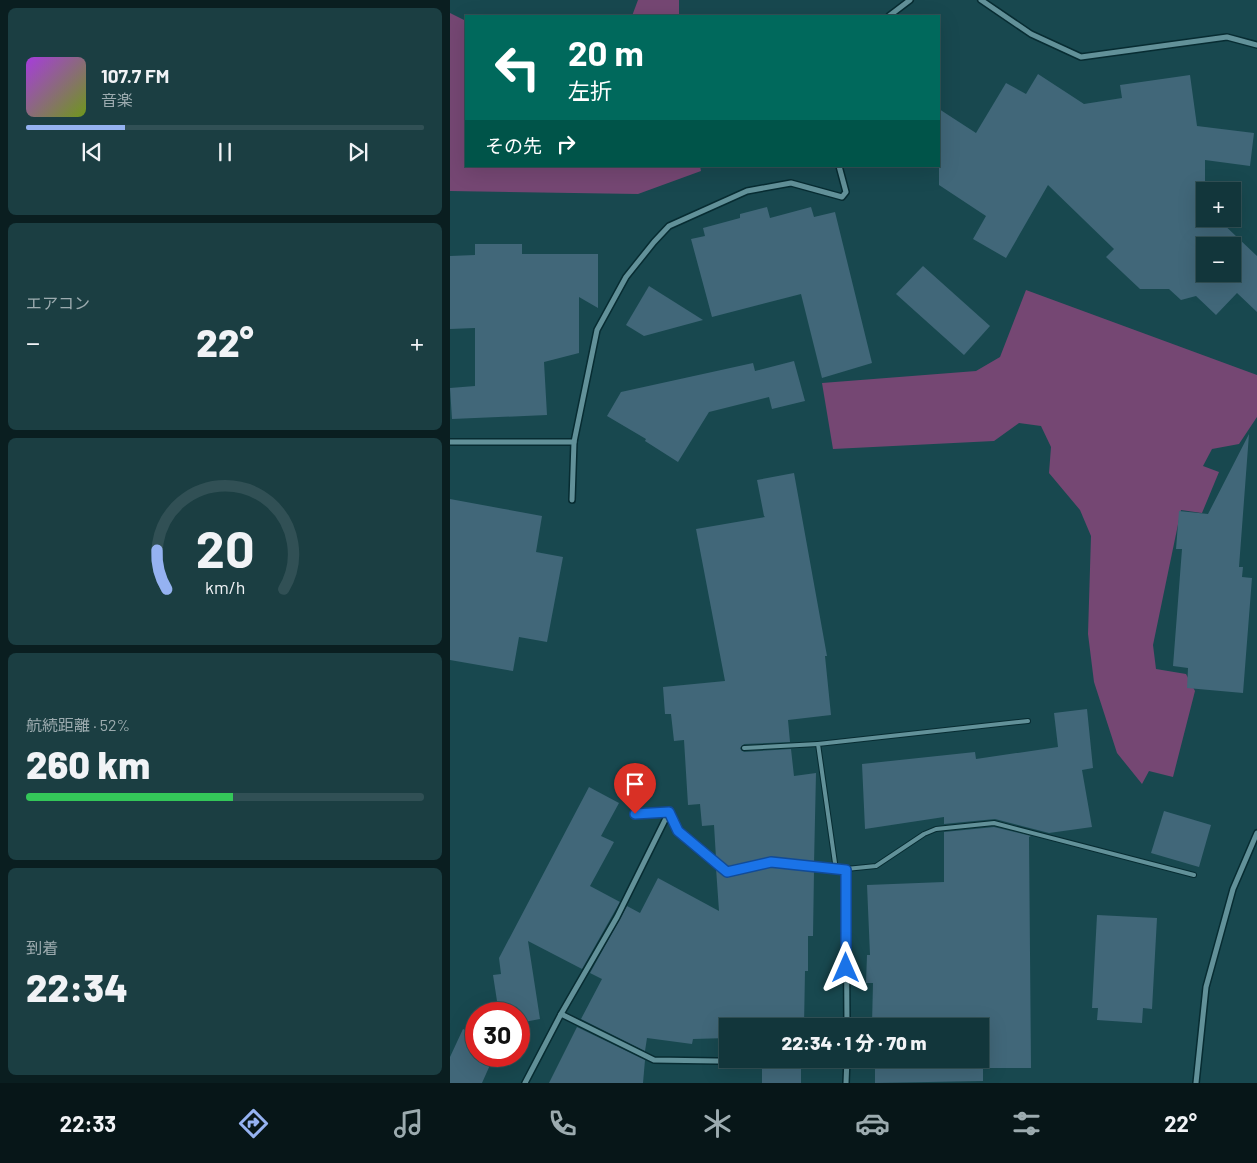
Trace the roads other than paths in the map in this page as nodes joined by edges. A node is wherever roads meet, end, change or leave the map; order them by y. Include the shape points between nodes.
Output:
1 (910, 0) edge
2 (982, 0) edge
3 (891, 15) edge
4 (1257, 45) edge
5 (840, 167) edge
6 (450, 442) edge
7 (574, 442) junction
8 (572, 500) dead end
9 (1028, 720) dead end
10 (818, 744) junction
11 (744, 748) dead end
12 (669, 812) junction
13 (635, 814) dead end
14 (1257, 834) edge
15 (836, 870) junction
16 (846, 870) junction
17 (1194, 875) dead end
18 (561, 1014) junction
19 (846, 1018) edge
20 (719, 1060) edge
21 (847, 1068) edge
22 (525, 1083) edge
23 (846, 1083) edge
24 (1196, 1083) edge

1 - 3 street
2 - 4 street via 1031,34 1081,57 1227,36
5 - 7 street via 846,192 842,197 791,183 747,191 669,226 626,277 597,330
6 - 7 street
7 - 8 street
9 - 10 lane
10 - 11 lane
10 - 15 lane
12 - 13 lane
12 - 15 lane via 678,831 727,872 771,862
12 - 18 street via 617,917
14 - 24 street via 1233,889 1206,986
15 - 16 lane
16 - 17 lane via 876,866 936,828 994,823
16 - 19 street
18 - 20 street via 654,1060
18 - 22 street
21 - 23 street

